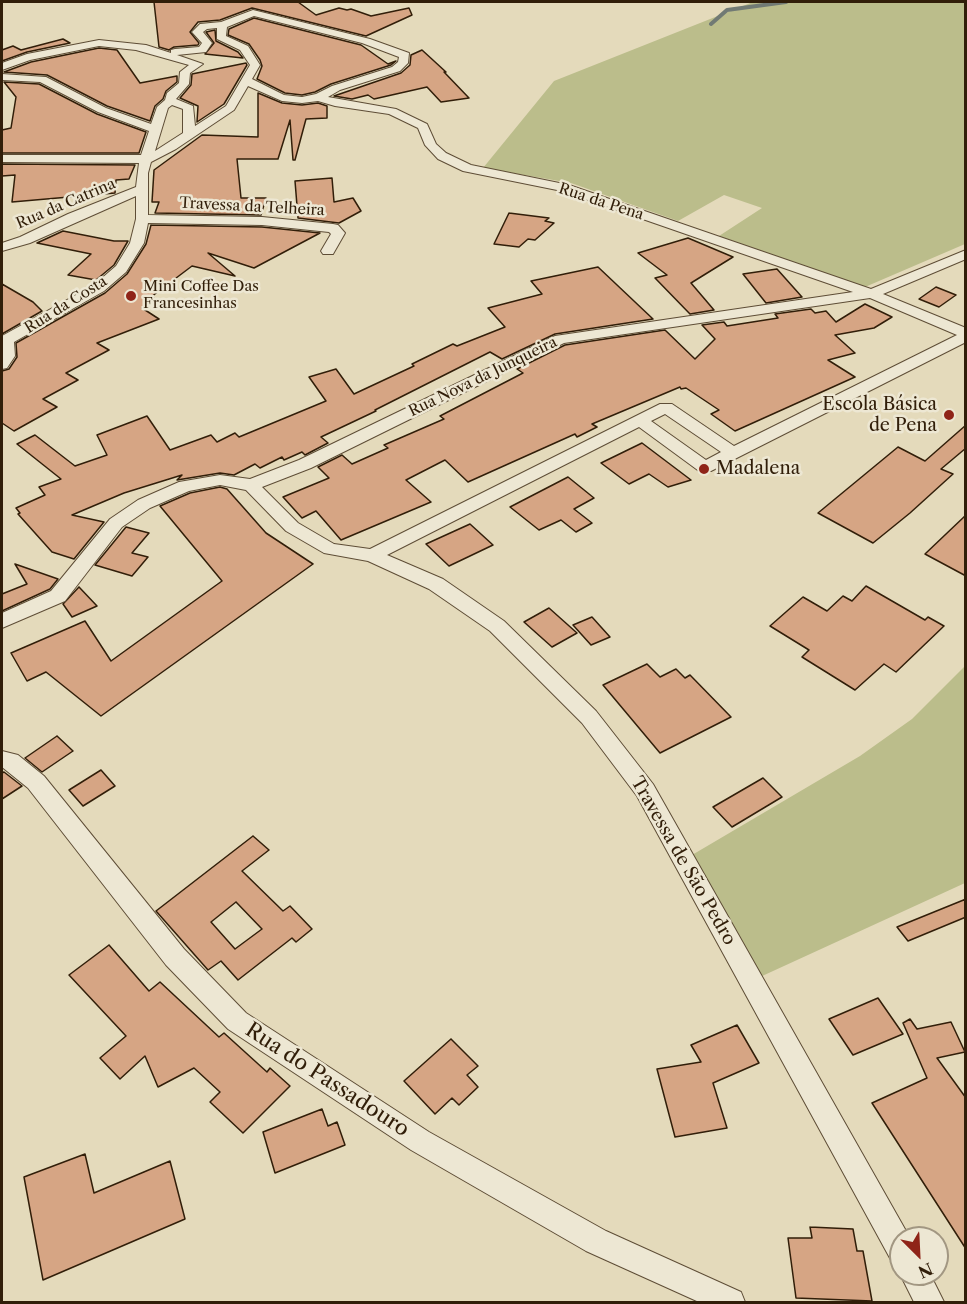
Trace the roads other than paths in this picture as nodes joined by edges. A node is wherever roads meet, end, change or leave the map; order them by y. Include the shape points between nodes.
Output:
1 (248, 2) edge
2 (253, 13) junction
3 (222, 25) junction
4 (133, 46) junction
5 (2, 67) edge
6 (2, 77) edge
7 (247, 81) junction
8 (319, 98) junction
9 (170, 100) junction
10 (155, 129) junction
11 (189, 135) junction
12 (2, 158) edge
13 (148, 159) junction
14 (142, 189) junction
15 (142, 219) junction
16 (2, 247) edge
17 (328, 251) dead end
18 (966, 254) edge
19 (871, 294) junction
20 (966, 334) edge
21 (4, 340) edge
22 (2, 365) edge
23 (640, 420) junction
24 (733, 453) junction
25 (251, 485) junction
26 (372, 555) junction
27 (2, 621) edge
28 (2, 759) edge
29 (889, 1228) edge
30 (921, 1286) edge
31 (731, 1302) edge
32 (930, 1302) edge

1 - 2 street
2 - 3 street
2 - 8 street via 366,41 405,55 396,69 336,88
3 - 4 street via 199,29 197,32 207,43 202,50 176,52
3 - 7 street via 221,37 244,48 255,62
4 - 5 street via 99,43 27,57
4 - 9 street, Rua da Costa via 198,64 185,72 184,84
6 - 10 street via 42,79 102,110
7 - 8 street, Rua da Pena via 282,98
7 - 11 street via 230,108
8 - 19 street, Rua da Pena via 392,111 423,126 431,145 442,156 467,168 565,188
9 - 10 street, Rua da Costa via 163,107
9 - 11 street via 189,108
10 - 13 street, Rua da Costa
11 - 13 street
12 - 13 street
13 - 14 street, Rua da Costa via 142,173
14 - 15 street, Rua da Costa
14 - 16 street, Rua da Catrina
15 - 17 street, Travessa da Telheira via 262,221 333,228 338,233
15 - 21 street, Rua da Costa via 137,243 121,269 99,288
18 - 19 street, Rua Nova da Junqueira
19 - 20 street, Rua da Pena
19 - 25 street, Rua Nova da Junqueira via 560,339 305,464
20 - 24 street
21 - 22 street via 7,356
23 - 24 street via 666,407
23 - 24 street via 705,466
23 - 26 street
25 - 26 street, Travessa de São Pedro via 292,527 330,549
25 - 27 street via 220,480 185,486 144,504 116,523 58,596
26 - 29 street, Travessa de São Pedro via 436,584 497,626 589,717 645,790
28 - 31 street, Rua do Passadouro via 11,761 36,782 174,957 237,1021 420,1142 596,1240
30 - 32 street

